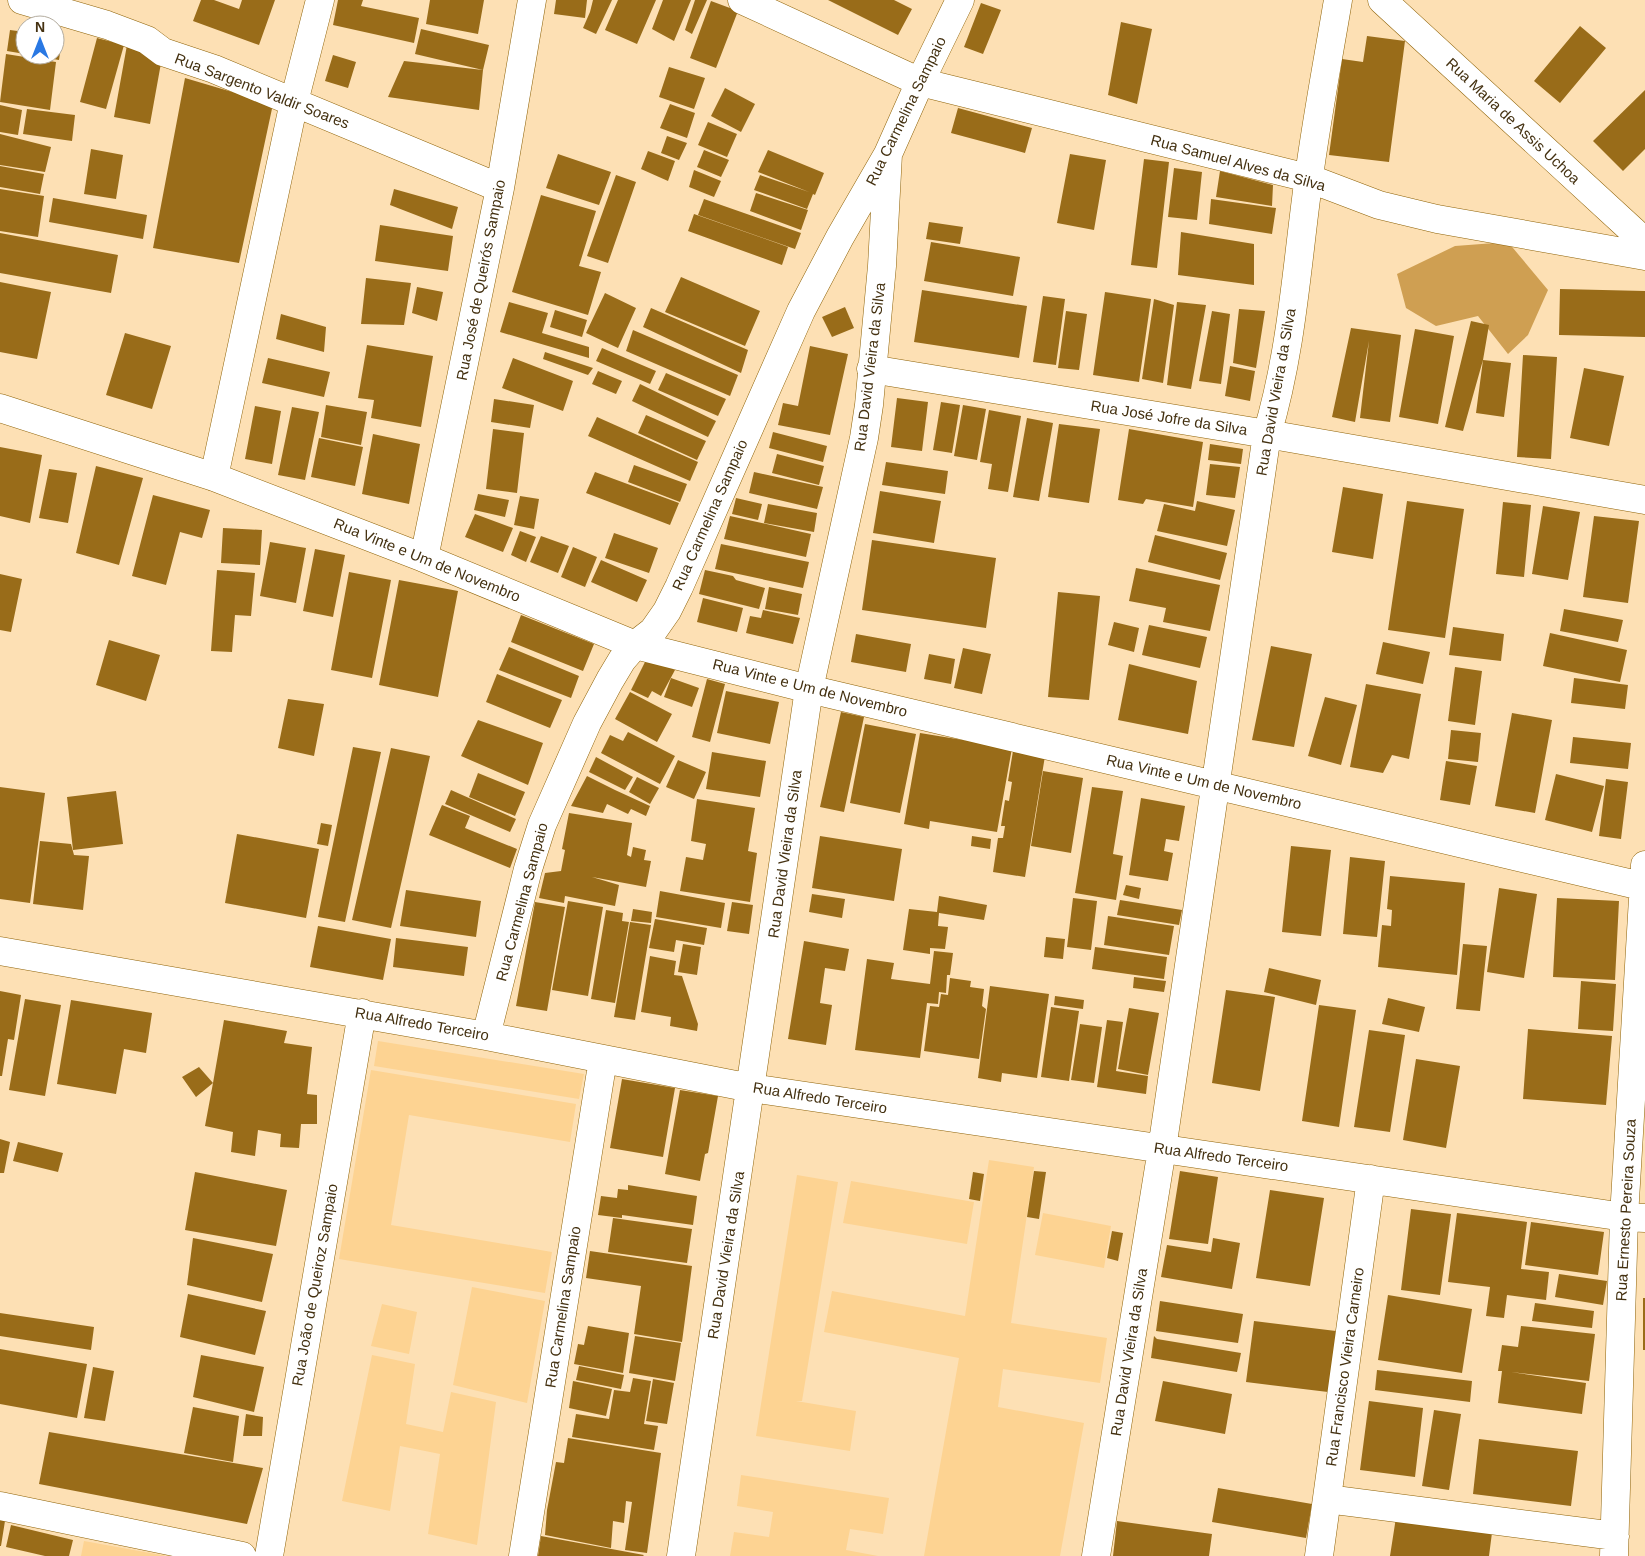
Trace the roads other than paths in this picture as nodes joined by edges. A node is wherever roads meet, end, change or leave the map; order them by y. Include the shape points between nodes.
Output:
1 (22, 0) edge
2 (320, 0) edge
3 (532, 0) edge
4 (742, 0) edge
5 (960, 0) edge
6 (1338, 0) edge
7 (1382, 0) edge
8 (920, 82) junction
9 (294, 102) junction
10 (888, 154) junction
11 (1308, 178) junction
12 (500, 188) junction
13 (1645, 242) edge
14 (1645, 256) edge
15 (871, 369) junction
16 (0, 408) edge
17 (1267, 434) junction
18 (214, 477) junction
19 (1645, 500) edge
20 (424, 558) junction
21 (636, 645) junction
22 (809, 689) junction
23 (1216, 785) junction
24 (1645, 880) edge
25 (0, 951) edge
26 (362, 1014) junction
27 (486, 1036) junction
28 (603, 1059) junction
29 (751, 1088) junction
30 (1162, 1149) junction
31 (1371, 1179) junction
32 (1634, 1217) edge
33 (1327, 1499) junction
34 (0, 1506) edge
35 (1614, 1546) edge
36 (242, 1556) edge
37 (268, 1556) edge
38 (523, 1556) edge
39 (681, 1556) edge
40 (1096, 1556) edge
41 (1319, 1556) edge

1 - 9 street, Rua Sargento Valdir Soares via 99,22 147,40 163,52
2 - 9 street
3 - 12 street, Rua José de Queirós Sampaio
4 - 8 street, Rua Samuel Alves da Silva
5 - 8 street, Rua Carmelina Sampaio
6 - 11 street, Rua David Vieira da Silva
7 - 13 street, Rua Maria de Assis Uchoa
8 - 10 street, Rua Carmelina Sampaio
8 - 11 street, Rua Samuel Alves da Silva
9 - 12 street, Rua Sargento Valdir Soares
9 - 18 street
10 - 15 street, Rua David Vieira da Silva via 882,266
10 - 21 street, Rua Carmelina Sampaio via 801,311 667,611 653,631
11 - 14 street, Rua Samuel Alves da Silva via 1379,206 1429,218
11 - 17 street, Rua David Vieira da Silva via 1280,383
12 - 20 street, Rua José de Queirós Sampaio
15 - 17 street, Rua José Jofre da Silva
15 - 22 street, Rua David Vieira da Silva via 864,438
16 - 18 street, Rua Vinte e Um de Novembro
17 - 19 street, Rua José Jofre da Silva
17 - 23 street, Rua David Vieira da Silva
18 - 20 street, Rua Vinte e Um de Novembro
20 - 21 street, Rua Vinte e Um de Novembro
21 - 22 street, Rua Vinte e Um de Novembro
21 - 27 street, Rua Carmelina Sampaio via 622,660 587,723 542,825
22 - 23 street, Rua Vinte e Um de Novembro
22 - 29 street, Rua David Vieira da Silva
23 - 24 street, Rua Vinte e Um de Novembro
23 - 30 street, Rua David Vieira da Silva
24 - 32 street, Rua Ernesto Pereira Souza
25 - 26 street, Rua Alfredo Terceiro
26 - 27 street, Rua Alfredo Terceiro
26 - 37 street, Rua João de Queiroz Sampaio
27 - 28 street, Rua Alfredo Terceiro
28 - 29 street, Rua Alfredo Terceiro
28 - 38 street, Rua Carmelina Sampaio
29 - 30 street, Rua Alfredo Terceiro
29 - 39 street, Rua David Vieira da Silva
30 - 31 street, Rua Alfredo Terceiro
30 - 40 street, Rua David Vieira da Silva
31 - 32 street, Rua Alfredo Terceiro
31 - 33 street, Rua Francisco Vieira Carneiro
32 - 35 street, Rua Ernesto Pereira Souza
33 - 35 street
33 - 41 street, Rua Francisco Vieira Carneiro
34 - 36 street

